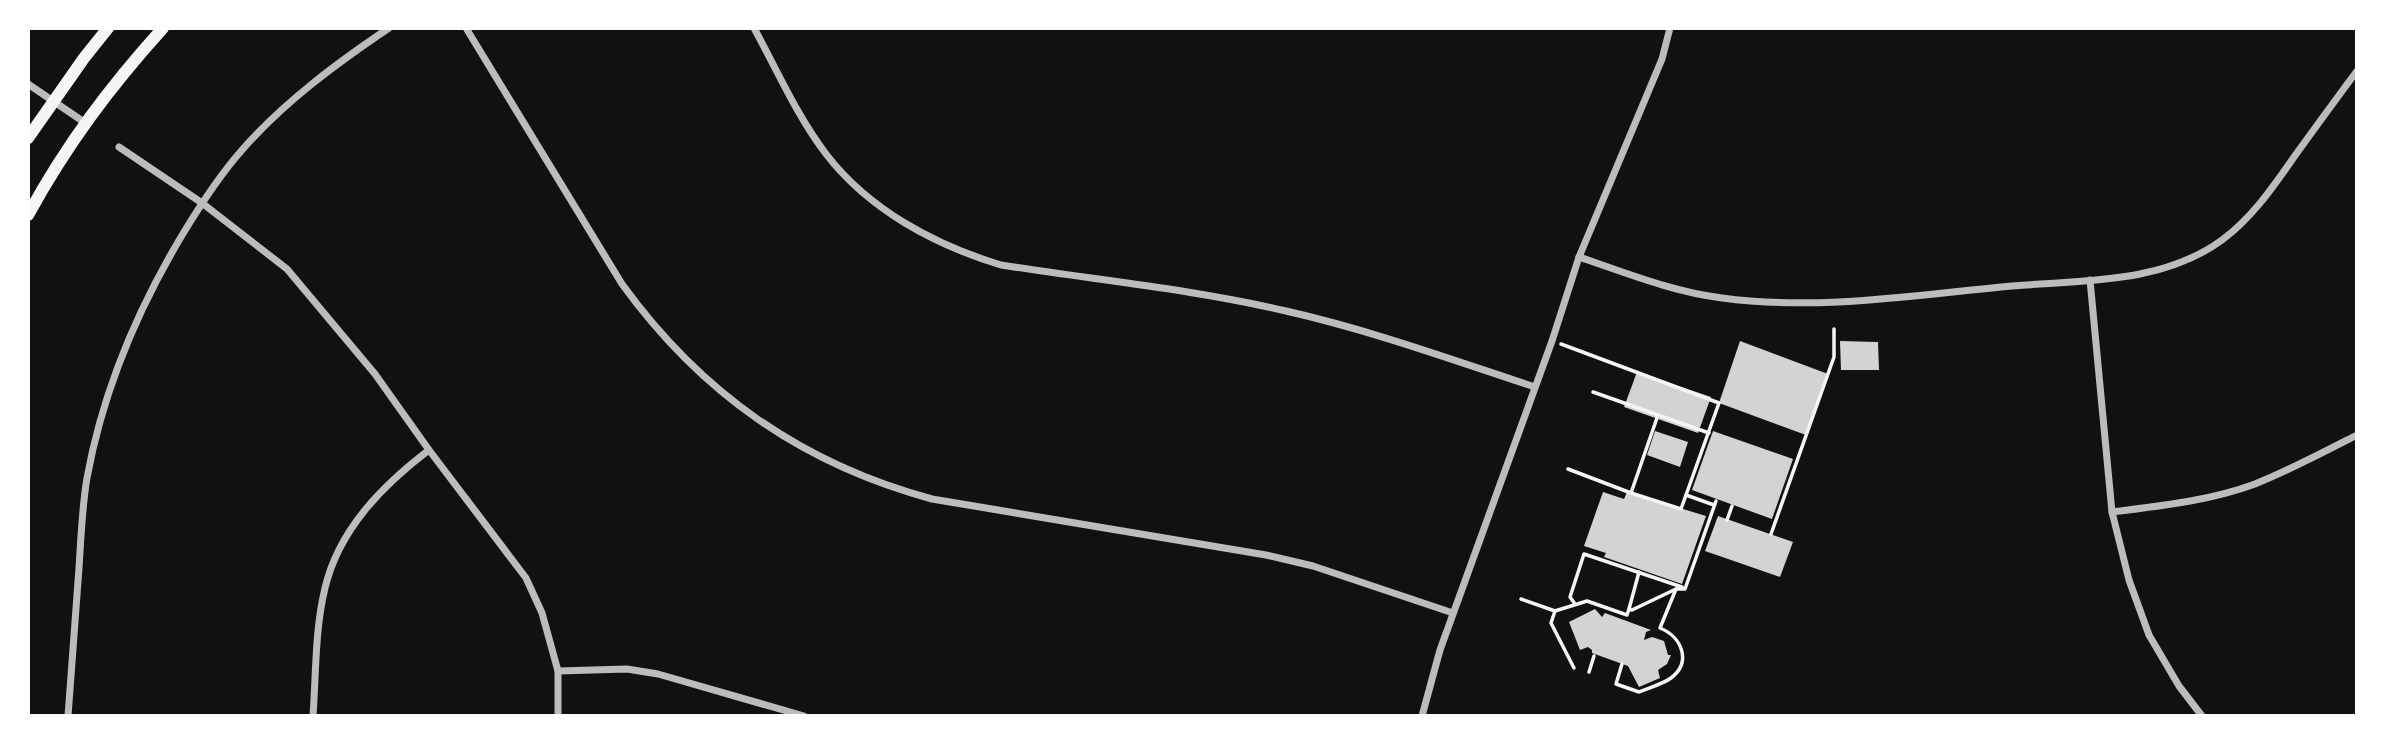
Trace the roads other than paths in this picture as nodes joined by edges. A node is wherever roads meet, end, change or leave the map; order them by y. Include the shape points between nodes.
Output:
1 (108, 28) edge
2 (163, 28) edge
3 (389, 28) edge
4 (466, 28) edge
5 (754, 28) edge
6 (1670, 28) edge
7 (2357, 71) edge
8 (28, 84) edge
9 (52, 101) junction
10 (84, 122) junction
11 (28, 138) edge
12 (119, 146) dead end
13 (202, 203) junction
14 (28, 215) edge
15 (1579, 257) junction
16 (2090, 280) junction
17 (1535, 387) junction
18 (2357, 435) edge
19 (429, 450) junction
20 (2112, 512) junction
21 (1453, 613) junction
22 (558, 671) junction
23 (68, 716) edge
24 (313, 716) edge
25 (558, 716) edge
26 (804, 716) edge
27 (1422, 716) edge
28 (2202, 716) edge

1 - 9 main road
2 - 10 main road
3 - 13 street via 350,54 275,117 242,150
4 - 21 street via 639,307 729,400 802,448 865,477 932,499 1266,555
5 - 17 street via 825,153 863,192 926,236 1001,265 1299,314
6 - 15 street via 1662,59
7 - 16 street via 2246,219 2220,241 2177,265
8 - 9 street
9 - 10 street
9 - 11 main road
10 - 14 main road
12 - 13 street
13 - 19 street via 287,269 375,374
13 - 23 street via 144,302 97,429 86,492
15 - 16 street via 1663,285 1763,302 1885,300
15 - 17 street
16 - 20 street
17 - 21 street
18 - 20 street via 2253,484 2182,503
19 - 22 street via 526,578 542,613
19 - 24 street via 384,487 341,547 325,588
20 - 28 street via 2149,635
21 - 27 street
22 - 25 street
22 - 26 street via 658,674

